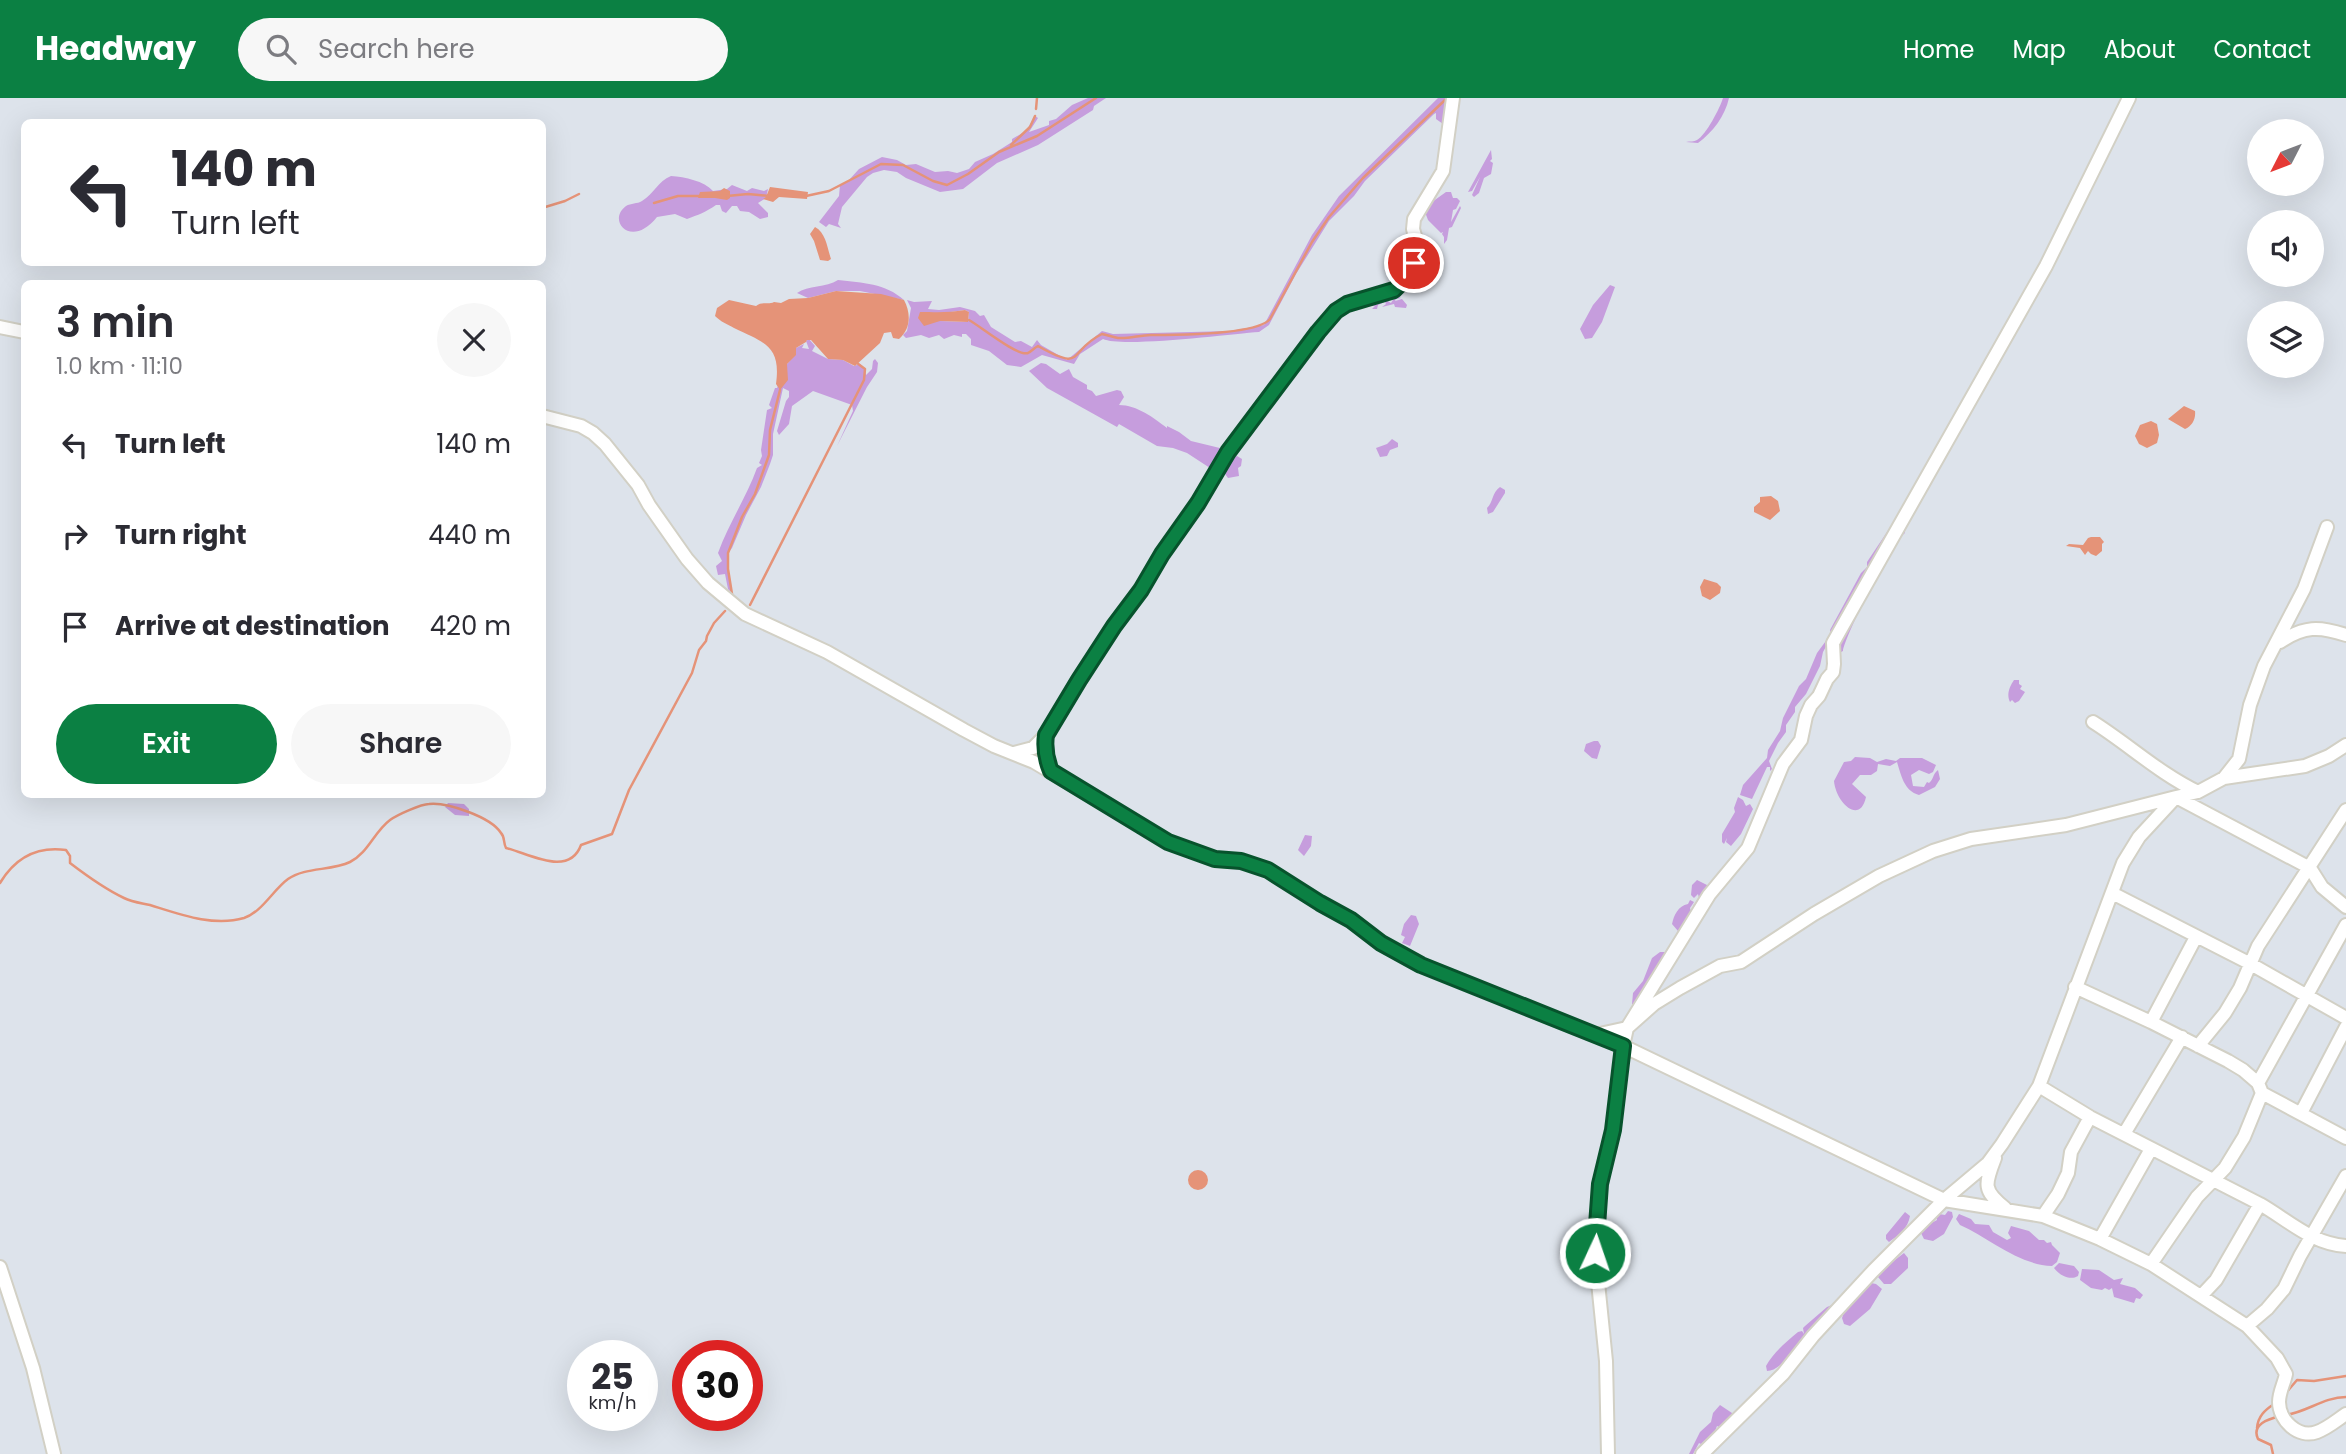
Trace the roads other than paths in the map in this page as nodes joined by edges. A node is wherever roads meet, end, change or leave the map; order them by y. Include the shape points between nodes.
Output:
1 (1453, 98) edge
2 (2129, 98) edge
3 (0, 327) edge
4 (21, 331) edge
5 (546, 417) edge
6 (2327, 527) dead end
7 (2346, 635) edge
8 (2276, 644) junction
9 (2093, 722) dead end
10 (1046, 735) junction
11 (2346, 745) edge
12 (1014, 753) junction
13 (1051, 771) junction
14 (2224, 778) junction
15 (2198, 792) junction
16 (2176, 797) junction
17 (2346, 810) edge
18 (2310, 868) junction
19 (2112, 893) junction
20 (2346, 907) edge
21 (2346, 925) edge
22 (2196, 937) junction
23 (2249, 964) junction
24 (2076, 987) junction
25 (2306, 996) junction
26 (2346, 1018) edge
27 (2151, 1021) junction
28 (2346, 1027) edge
29 (1627, 1028) junction
30 (1594, 1035) junction
31 (2182, 1037) junction
32 (1623, 1046) junction
33 (2198, 1046) junction
34 (2039, 1086) junction
35 (2260, 1088) junction
36 (2301, 1113) junction
37 (2090, 1117) junction
38 (2124, 1135) junction
39 (2346, 1138) edge
40 (2151, 1149) junction
41 (1997, 1151) junction
42 (2346, 1176) edge
43 (2212, 1180) junction
44 (1944, 1200) junction
45 (2260, 1204) junction
46 (2007, 1209) junction
47 (2043, 1216) junction
48 (2310, 1237) junction
49 (2100, 1239) junction
50 (2346, 1245) edge
51 (2151, 1264) junction
52 (0, 1267) edge
53 (2201, 1296) junction
54 (2247, 1326) junction
55 (2346, 1413) edge
56 (54, 1454) edge
57 (1608, 1454) edge
58 (1702, 1454) edge

1 - 10 street via 1443,171 1414,219 1417,253 1405,279 1394,290 1347,304 1318,332 1228,452
2 - 29 street via 2046,266 1833,643 1833,671 1811,705 1801,740 1783,764 1748,848 1709,895
3 - 4 street
5 - 12 street via 581,426 599,438 638,485 687,559 734,607
6 - 8 street via 2304,589
7 - 8 street via 2306,629
8 - 14 street via 2250,705 2239,759
9 - 15 street
10 - 12 street via 1033,748
10 - 13 street
11 - 14 street via 2305,766
12 - 13 street
13 - 30 street via 1168,842 1215,859 1268,870 1421,965
14 - 15 street
15 - 16 street
16 - 18 street
16 - 19 street via 2139,837
16 - 29 street via 1933,851 1846,895 1741,962 1720,966 1680,988
17 - 18 street
18 - 20 street via 2322,887
18 - 23 street
19 - 22 street
19 - 24 street
21 - 25 street
22 - 23 street
22 - 27 street
23 - 25 street
23 - 33 street via 2225,1013
24 - 27 street
24 - 34 street
25 - 26 street
25 - 35 street
27 - 31 street
28 - 36 street
29 - 30 street
29 - 32 street
30 - 32 street
31 - 33 street
31 - 38 street
32 - 44 street
32 - 57 street via 1613,1130 1600,1184 1595,1253 1606,1361
33 - 35 street via 2243,1070
34 - 37 street
34 - 41 street
35 - 36 street
35 - 43 street via 2244,1137
36 - 39 street
37 - 38 street
37 - 47 street via 2071,1152 2058,1194
38 - 40 street
40 - 43 street
40 - 49 street
41 - 44 street
41 - 46 street via 1988,1175 1988,1191
42 - 48 street
43 - 45 street
43 - 51 street
44 - 46 street
44 - 58 street
45 - 48 street
45 - 53 street via 2216,1280
46 - 47 street
47 - 49 street
48 - 50 street
48 - 54 street via 2284,1289
49 - 51 street
51 - 53 street
52 - 56 street via 30,1357
53 - 54 street
54 - 55 street via 2286,1374 2279,1403 2286,1422 2304,1433 2315,1433

